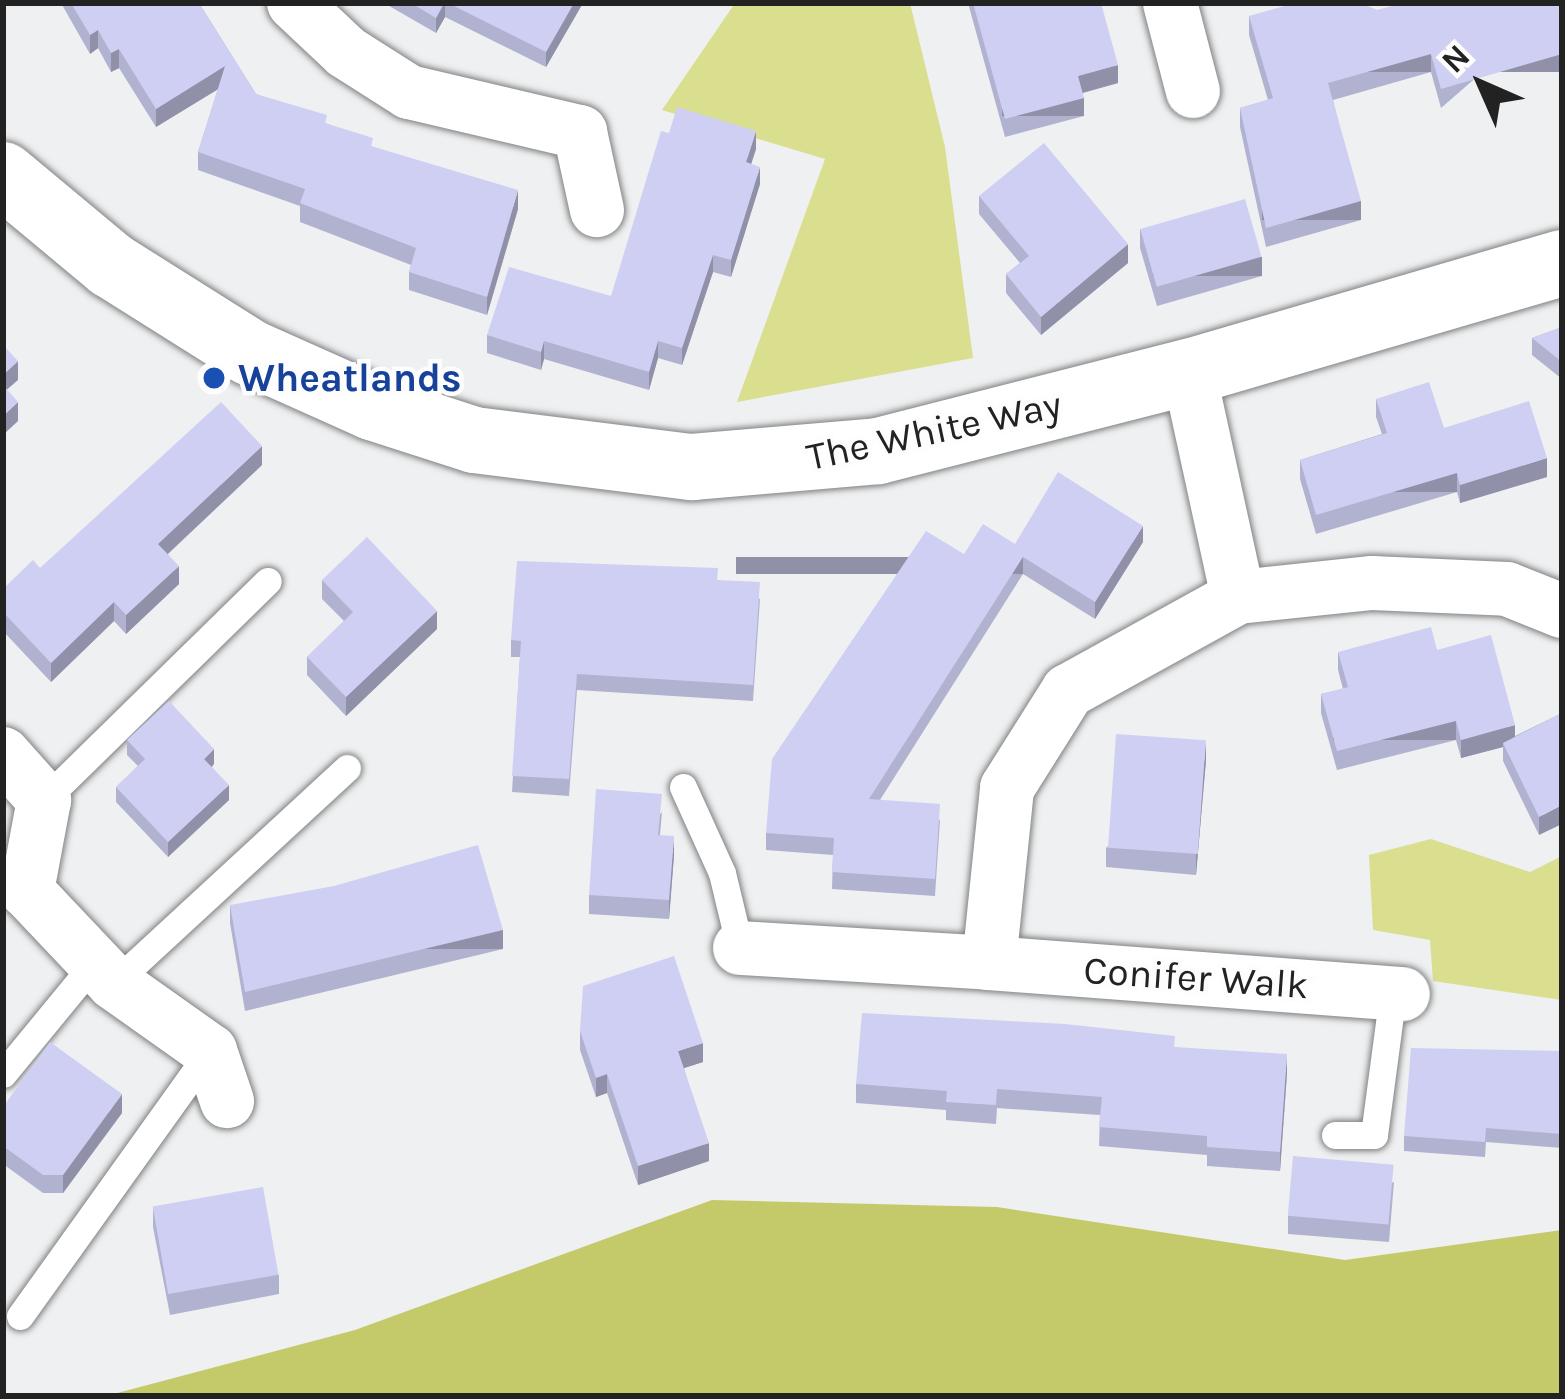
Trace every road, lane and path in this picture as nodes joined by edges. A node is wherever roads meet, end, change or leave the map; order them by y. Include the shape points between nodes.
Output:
1 (294, 3) edge
2 (1170, 3) edge
3 (1193, 91) dead end
4 (3, 175) edge
5 (597, 210) dead end
6 (1562, 263) edge
7 (1189, 372) junction
8 (268, 581) dead end
9 (1238, 597) junction
10 (1562, 610) edge
11 (3, 754) edge
12 (347, 769) dead end
13 (683, 788) dead end
14 (44, 800) junction
15 (15, 893) edge
16 (740, 948) joint
17 (989, 962) junction
18 (105, 973) junction
19 (1398, 994) joint
20 (210, 1051) junction
21 (3, 1074) edge
22 (227, 1101) dead end
23 (1335, 1136) dead end
24 (20, 1316) dead end

1 - 5 street via 346,52 409,92 580,132
2 - 3 street
4 - 7 street, The White Way via 111,265 249,352 372,407 474,440 560,455 692,466 878,451
6 - 7 street, The White Way
7 - 9 street
8 - 14 lane
9 - 10 street via 1372,583 1507,589
9 - 17 street via 1068,691 1007,788
11 - 14 street
12 - 18 lane
13 - 16 lane via 722,873
14 - 15 street
15 - 18 street
16 - 17 street, Conifer Walk
17 - 19 street, Conifer Walk
18 - 20 street
18 - 21 lane
19 - 23 lane via 1374,1135
20 - 22 street
20 - 24 lane

